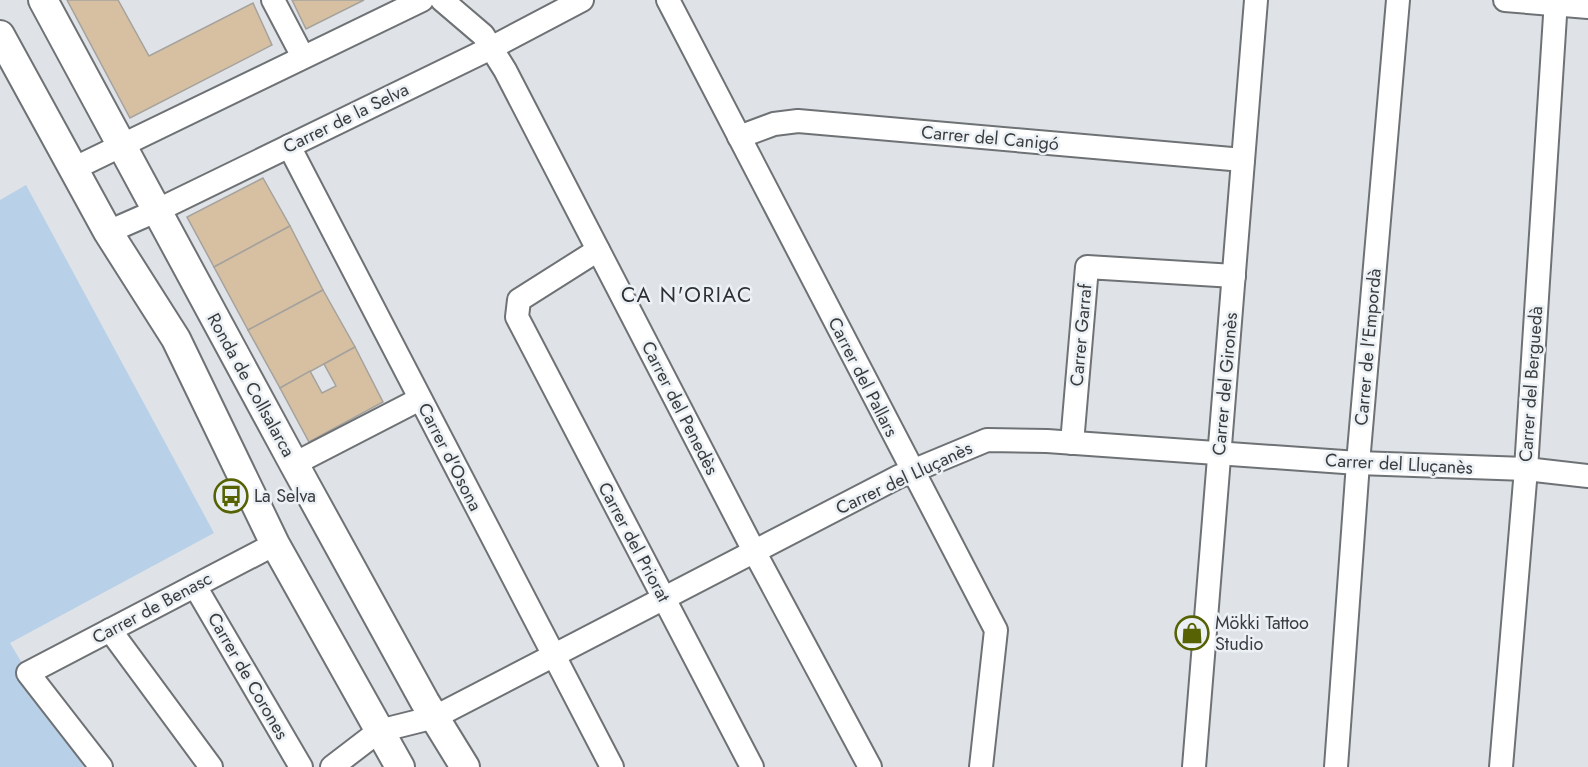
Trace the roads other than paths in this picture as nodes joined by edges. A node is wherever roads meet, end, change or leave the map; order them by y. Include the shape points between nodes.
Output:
1 (43, 0) edge
2 (273, 0) edge
3 (422, 0) edge
4 (442, 0) edge
5 (582, 0) edge
6 (668, 0) edge
7 (1256, 0) edge
8 (1398, 0) edge
9 (1505, 0) edge
10 (1555, 2) edge
11 (1588, 7) edge
12 (0, 35) edge
13 (491, 48) junction
14 (303, 57) junction
15 (739, 137) junction
16 (121, 145) junction
17 (289, 146) junction
18 (1243, 160) junction
19 (73, 169) junction
20 (156, 211) junction
21 (108, 232) junction
22 (598, 250) junction
23 (1234, 276) junction
24 (420, 399) junction
25 (1071, 443) junction
26 (1219, 455) junction
27 (1358, 463) junction
28 (294, 464) junction
29 (1526, 469) junction
30 (912, 471) junction
31 (1588, 476) edge
32 (275, 544) junction
33 (754, 551) junction
34 (195, 586) junction
35 (663, 599) junction
36 (110, 630) junction
37 (553, 656) junction
38 (435, 717) junction
39 (379, 731) junction
40 (101, 767) edge
41 (211, 767) edge
42 (301, 767) edge
43 (332, 767) edge
44 (400, 767) edge
45 (465, 767) edge
46 (612, 767) edge
47 (752, 767) edge
48 (870, 767) edge
49 (981, 767) edge
50 (1194, 767) edge
51 (1336, 767) edge
52 (1501, 767) edge

1 - 16 street, Ronda de Collsalarca
2 - 14 street
3 - 14 street
4 - 13 street, Carrer del Penedès via 483,35
5 - 13 street, Carrer de la Selva
6 - 15 street, Carrer del Pallars
7 - 18 street, Carrer del Gironès
8 - 27 street, Carrer de l'Empordà
9 - 10 street
10 - 11 street
10 - 29 street, Carrer del Berguedà
12 - 19 street
13 - 17 street, Carrer de la Selva
13 - 22 street, Carrer del Penedès
14 - 16 street
15 - 18 street, Carrer del Canigó via 774,124 798,121
15 - 30 street, Carrer del Pallars
16 - 19 street
16 - 20 street, Ronda de Collsalarca
17 - 20 street, Carrer de la Selva
17 - 24 street, Carrer d'Osona
18 - 23 street, Carrer del Gironès
19 - 21 street
20 - 21 street, Carrer de la Selva
20 - 28 street, Ronda de Collsalarca
21 - 32 street via 176,339
22 - 33 street, Carrer del Penedès
22 - 35 street, Carrer del Priorat via 519,300 516,317
23 - 25 street, Carrer Garraf via 1087,267
23 - 26 street, Carrer del Gironès
24 - 28 street
24 - 37 street, Carrer d'Osona
25 - 26 street, Carrer del Lluçanès
25 - 30 street, Carrer del Lluçanès via 987,440
26 - 27 street, Carrer del Lluçanès
26 - 50 street, Carrer del Gironès
27 - 29 street, Carrer del Lluçanès
27 - 51 street, Carrer de l'Empordà
28 - 38 street, Ronda de Collsalarca
29 - 31 street, Carrer del Lluçanès
29 - 52 street, Carrer del Berguedà
30 - 33 street, Carrer del Lluçanès
30 - 49 street, Carrer del Pallars via 996,630
32 - 34 street, Carrer de Benasc
32 - 39 street
33 - 35 street, Carrer del Lluçanès
33 - 48 street, Carrer del Penedès
34 - 36 street, Carrer de Benasc
34 - 42 street, Carrer de Corones
35 - 37 street, Carrer del Lluçanès
35 - 47 street, Carrer del Priorat
36 - 40 street, Carrer de Benasc via 28,673
36 - 41 street
37 - 38 street, Carrer del Lluçanès
37 - 46 street, Carrer d'Osona
38 - 39 street, Carrer del Lluçanès
38 - 45 street, Ronda de Collsalarca
39 - 43 street
39 - 44 street

